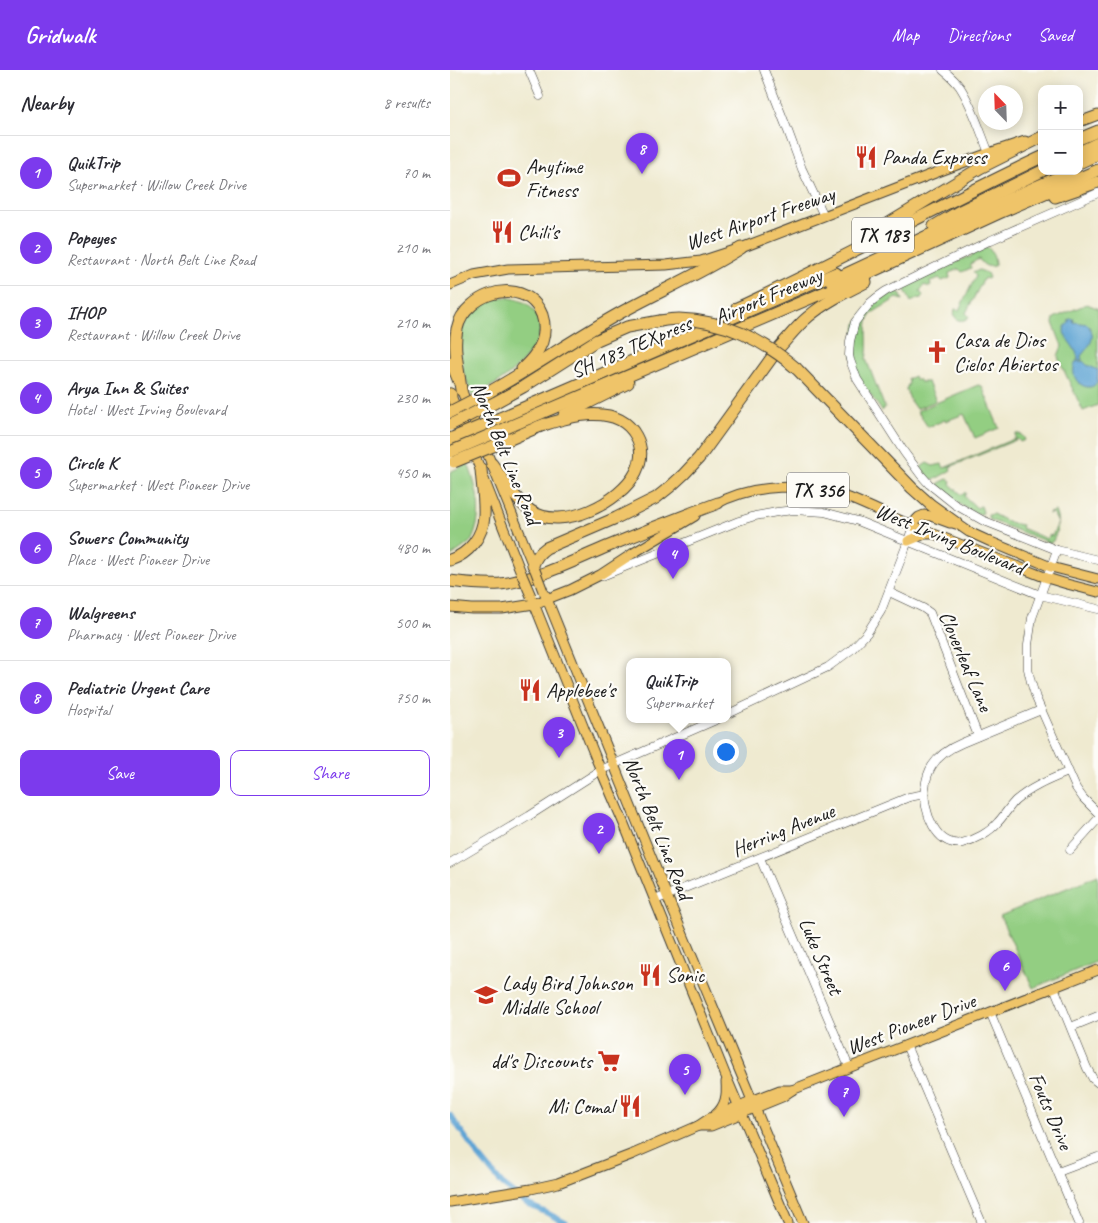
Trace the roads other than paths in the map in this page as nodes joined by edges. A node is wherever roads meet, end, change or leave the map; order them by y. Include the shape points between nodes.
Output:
1 (529, 70) edge
2 (764, 70) edge
3 (943, 70) edge
4 (540, 96) dead end
5 (1098, 114) edge
6 (1083, 120) edge
7 (1098, 131) edge
8 (1038, 137) edge
9 (1083, 137) edge
10 (1038, 138) edge
11 (1098, 143) edge
12 (1083, 150) edge
13 (988, 153) junction
14 (1098, 154) edge
15 (1038, 159) edge
16 (1098, 160) edge
17 (1083, 161) edge
18 (1083, 166) edge
19 (1098, 170) edge
20 (1038, 173) edge
21 (1052, 175) edge
22 (1063, 175) edge
23 (1098, 182) edge
24 (1098, 193) edge
25 (999, 213) junction
26 (824, 216) junction
27 (926, 231) junction
28 (741, 248) junction
29 (914, 252) junction
30 (806, 275) junction
31 (450, 285) edge
32 (668, 359) junction
33 (450, 362) edge
34 (507, 382) junction
35 (453, 393) edge
36 (450, 412) edge
37 (500, 420) junction
38 (450, 425) edge
39 (538, 427) junction
40 (450, 431) edge
41 (450, 439) edge
42 (450, 444) edge
43 (451, 459) edge
44 (492, 464) junction
45 (481, 469) junction
46 (718, 503) junction
47 (956, 524) junction
48 (913, 526) junction
49 (933, 533) junction
50 (908, 541) junction
51 (1057, 550) junction
52 (450, 560) edge
53 (1098, 560) edge
54 (1051, 567) junction
55 (534, 568) junction
56 (1047, 578) junction
57 (1098, 579) edge
58 (450, 582) edge
59 (586, 582) junction
60 (889, 592) junction
61 (1098, 592) edge
62 (1040, 594) junction
63 (545, 595) junction
64 (533, 600) junction
65 (450, 607) edge
66 (1098, 609) edge
67 (1041, 710) junction
68 (731, 713) edge
69 (709, 723) edge
70 (978, 736) junction
71 (613, 764) junction
72 (601, 770) junction
73 (1068, 772) junction
74 (924, 794) junction
75 (1098, 812) edge
76 (1098, 819) edge
77 (1070, 850) dead end
78 (760, 858) junction
79 (450, 863) edge
80 (667, 896) junction
81 (655, 900) junction
82 (1098, 970) edge
83 (1054, 987) junction
84 (990, 1012) junction
85 (1098, 1016) edge
86 (1071, 1027) junction
87 (906, 1045) junction
88 (850, 1067) junction
89 (725, 1074) junction
90 (1098, 1083) edge
91 (753, 1105) junction
92 (741, 1110) junction
93 (710, 1118) junction
94 (698, 1126) junction
95 (1098, 1158) edge
96 (1058, 1172) junction
97 (450, 1202) edge
98 (801, 1219) edge
99 (787, 1221) edge
100 (982, 1223) edge
101 (1079, 1223) edge

1 - 4 street
2 - 26 street
3 - 13 street via 960,87
5 - 6 main road
7 - 9 highway
8 - 13 main road, West Airport Freeway
10 - 30 highway via 980,168 837,253
11 - 12 highway
13 - 26 main road, West Airport Freeway
14 - 17 highway
15 - 30 highway, Airport Freeway / TX 183
16 - 18 highway
19 - 25 highway, Airport Freeway / TX 183
20 - 27 highway
21 - 27 highway, SH 183 TEXpress
22 - 37 highway, SH 183 TEXpress via 818,287
23 - 25 highway via 1026,208
24 - 51 street, West Irving Boulevard via 900,284 865,308 850,336 850,360 857,379 904,452 929,484 970,514
25 - 29 highway, Airport Freeway / TX 183
26 - 28 main road, West Airport Freeway
27 - 37 highway, SH 183 TEXpress
28 - 31 main road, West Airport Freeway via 701,261 666,265 508,269 474,275
28 - 34 highway via 607,320
29 - 32 highway, Airport Freeway / TX 183
29 - 55 highway via 808,317 778,349 699,458 671,486 637,508 546,548 535,558
30 - 37 highway, Airport Freeway / TX 183
32 - 37 highway, Airport Freeway / TX 183
32 - 39 highway via 634,380
33 - 35 main road, North Belt Line Road
34 - 35 highway via 538,350 544,332 544,323 536,305 528,298 508,291 486,295 461,317 456,339
34 - 36 highway, bridge
35 - 44 main road, North Belt Line Road
35 - 45 main road, North Belt Line Road
37 - 38 highway, bridge
37 - 39 highway
37 - 40 highway, Airport Freeway / TX 183
37 - 41 highway, SH 183 TEXpress, bridge
37 - 42 highway, SH 183 TEXpress
37 - 43 highway, Airport Freeway / TX 183, bridge
37 - 47 highway, bridge via 523,387 597,340 628,327 660,321 700,321 760,341 782,355 912,488
39 - 44 highway via 584,415 615,417 633,430 638,440 641,451 636,473 618,493 592,510 554,519 531,512
44 - 55 main road, North Belt Line Road
45 - 52 highway via 482,527 472,547
45 - 64 main road, North Belt Line Road, bridge
46 - 48 main road, West Irving Boulevard / TX 356 via 767,489 813,489 848,498
46 - 58 highway via 542,574 500,584
46 - 59 main road, West Irving Boulevard
47 - 48 main road, West Irving Boulevard via 924,515
47 - 54 main road, West Irving Boulevard
48 - 49 main road, West Irving Boulevard / TX 356
48 - 50 street
49 - 50 main road
49 - 56 main road, West Irving Boulevard / TX 356
50 - 59 street, West Irving Boulevard via 858,521 824,512 777,512 739,521
50 - 60 street
50 - 62 street, West Irving Boulevard
51 - 53 street, West Irving Boulevard
51 - 54 street
54 - 56 street
54 - 57 main road, West Irving Boulevard
55 - 63 main road, North Belt Line Road, bridge
56 - 61 main road, West Irving Boulevard / TX 356
56 - 62 street
59 - 63 main road, West Irving Boulevard
60 - 68 street via 867,633 841,659
60 - 70 street, Cloverleaf Lane via 930,613
62 - 66 street, West Irving Boulevard
62 - 67 street via 1029,634 1028,661
63 - 64 main road, West Irving Boulevard
63 - 71 main road, North Belt Line Road
64 - 65 main road via 499,609
64 - 72 main road, North Belt Line Road
67 - 70 street
67 - 73 street
69 - 71 street
70 - 74 street via 940,756 928,774
71 - 72 street
71 - 80 main road, North Belt Line Road
72 - 79 street
72 - 81 main road, North Belt Line Road
73 - 74 street via 1028,792 1014,802 991,829 962,843 947,841 936,832
73 - 75 street via 1078,792
74 - 78 street, Herring Avenue via 909,797
76 - 77 street
78 - 80 street, Herring Avenue
78 - 88 street, Luke Street
80 - 81 street, Herring Avenue
80 - 91 main road, North Belt Line Road
81 - 89 main road, North Belt Line Road
82 - 83 main road, West Pioneer Drive
83 - 84 main road, West Pioneer Drive
83 - 86 street
84 - 87 main road, West Pioneer Drive
84 - 96 street, Fouts Drive
85 - 86 street
86 - 90 street via 1090,1074
87 - 88 main road, West Pioneer Drive
87 - 100 street
88 - 91 main road, West Pioneer Drive via 782,1097
89 - 92 main road, North Belt Line Road
89 - 93 main road via 726,1100
91 - 92 main road, West Pioneer Drive
91 - 98 main road, North Belt Line Road
92 - 93 main road, West Pioneer Drive
92 - 94 main road, West Pioneer Drive via 711,1126
92 - 99 main road, North Belt Line Road
93 - 94 main road, West Pioneer Drive
94 - 97 main road, West Pioneer Drive via 558,1183
95 - 96 street
96 - 101 street, Fouts Drive
98 - 99 main road

